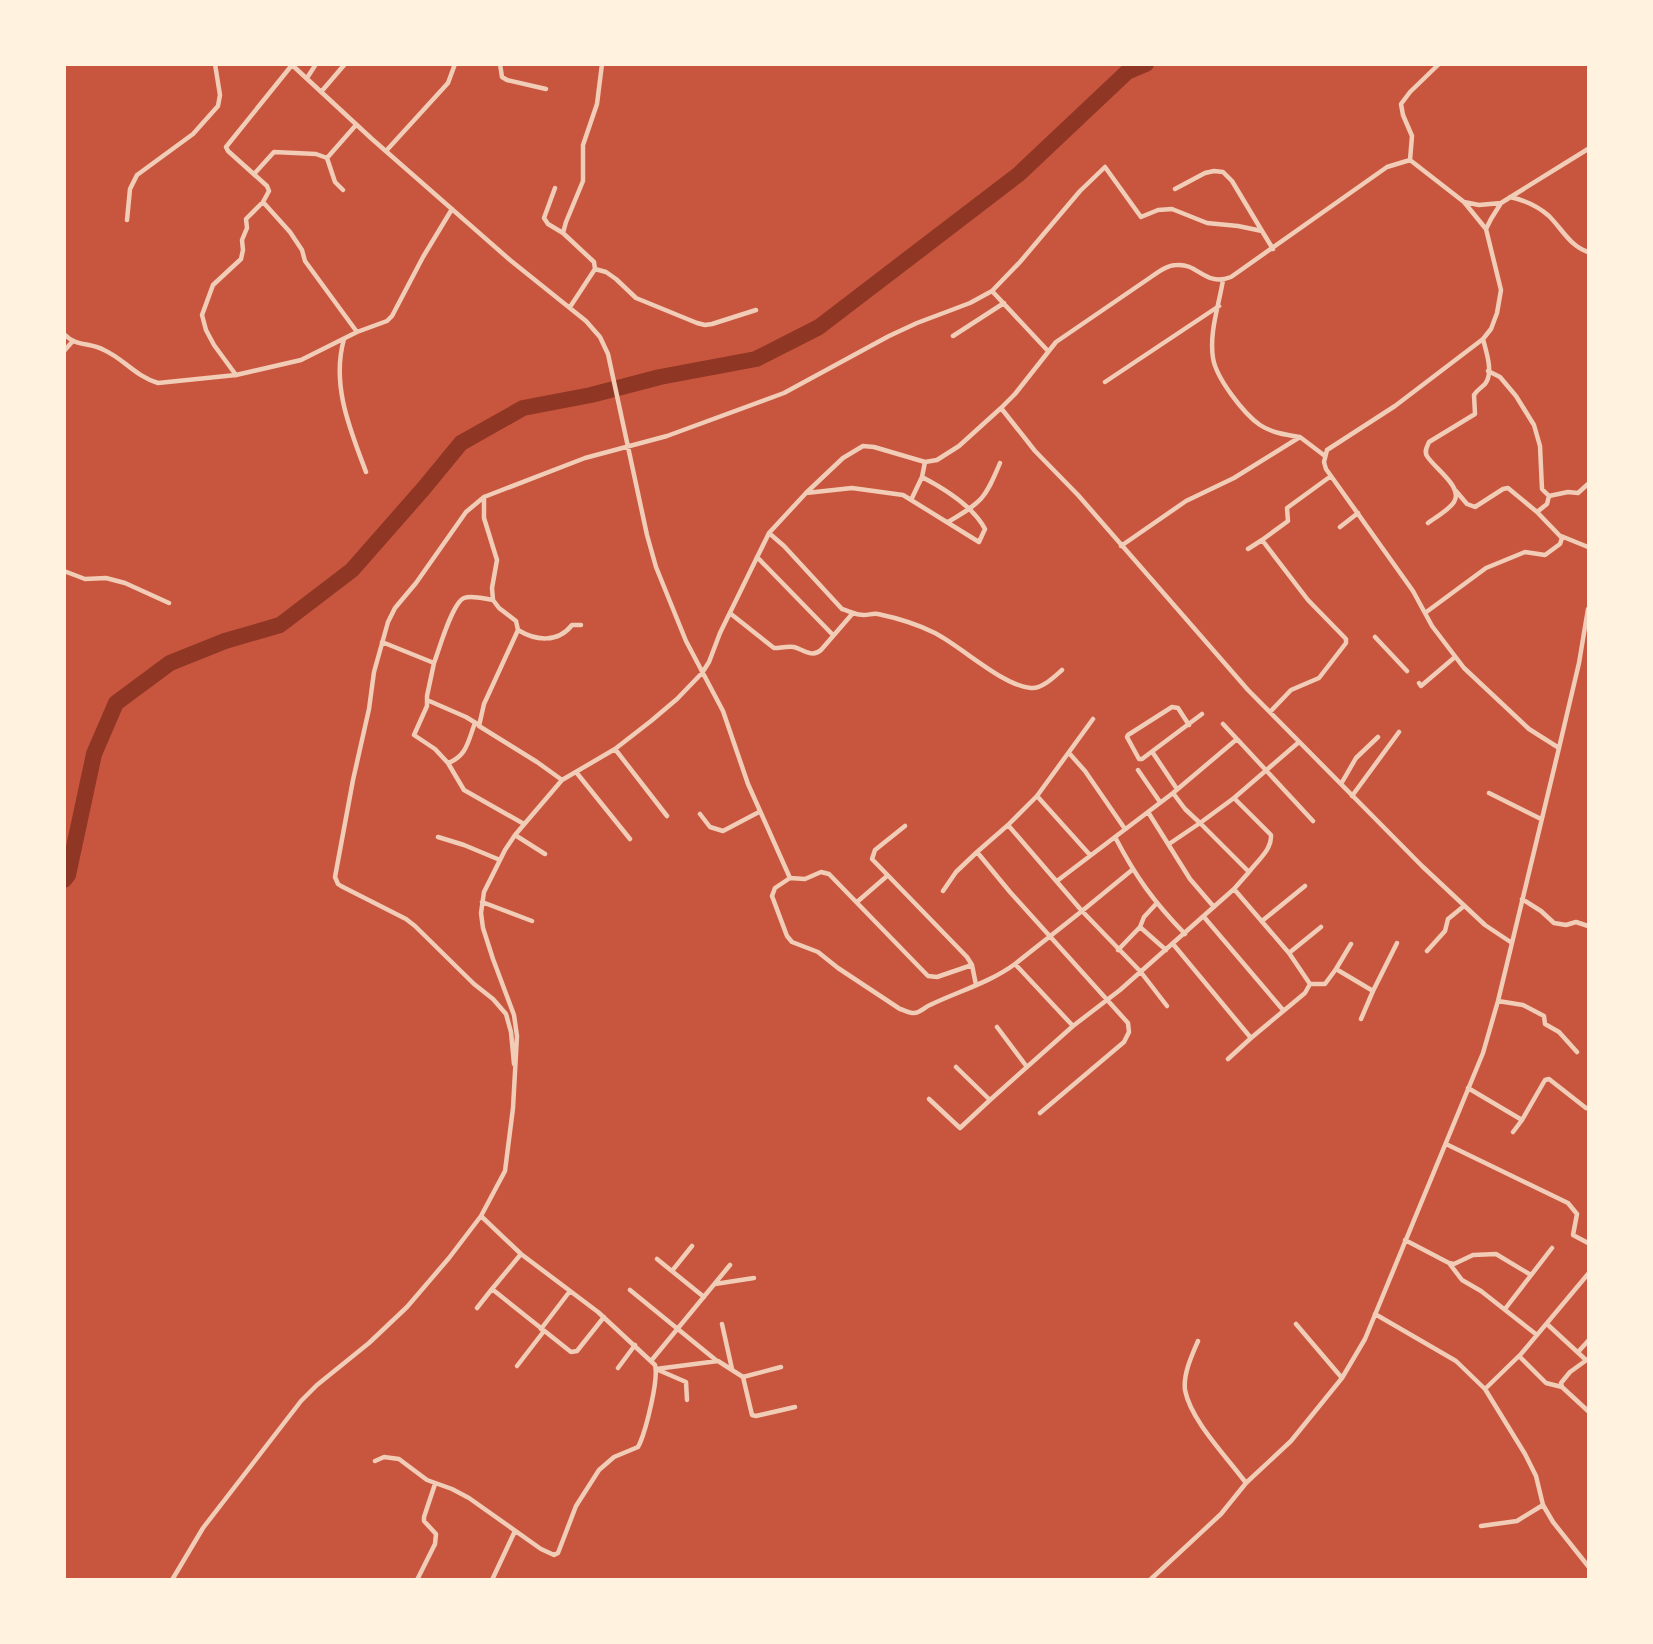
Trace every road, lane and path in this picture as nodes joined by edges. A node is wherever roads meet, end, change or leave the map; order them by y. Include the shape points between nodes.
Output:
1 (215, 64) edge
2 (316, 64) edge
3 (345, 64) edge
4 (455, 64) edge
5 (500, 64) edge
6 (602, 64) edge
7 (1439, 64) edge
8 (291, 65) edge
9 (307, 78) junction
10 (546, 89) dead end
11 (321, 92) junction
12 (356, 125) junction
13 (1588, 149) edge
14 (386, 151) junction
15 (327, 158) junction
16 (1410, 160) junction
17 (254, 174) junction
18 (555, 188) dead end
19 (1175, 189) dead end
20 (344, 190) dead end
21 (1510, 197) junction
22 (263, 202) junction
23 (1464, 202) junction
24 (1501, 203) junction
25 (452, 208) junction
26 (127, 220) dead end
27 (1486, 229) junction
28 (1262, 231) junction
29 (563, 233) junction
30 (1273, 249) junction
31 (1588, 252) edge
32 (596, 269) junction
33 (1223, 280) junction
34 (992, 291) junction
35 (1004, 303) junction
36 (1219, 306) junction
37 (570, 307) junction
38 (756, 310) dead end
39 (357, 332) junction
40 (64, 334) edge
41 (954, 336) dead end
42 (344, 339) junction
43 (1483, 339) junction
44 (72, 342) junction
45 (64, 351) edge
46 (1048, 351) junction
47 (1488, 371) junction
48 (236, 375) junction
49 (1105, 382) dead end
50 (1001, 408) junction
51 (1300, 437) junction
52 (628, 447) junction
53 (1325, 456) junction
54 (926, 462) junction
55 (999, 463) dead end
56 (366, 472) dead end
57 (1331, 476) junction
58 (922, 477) junction
59 (1588, 484) edge
60 (1454, 487) junction
61 (806, 493) junction
62 (484, 496) junction
63 (1549, 496) junction
64 (912, 500) junction
65 (969, 510) junction
66 (1537, 512) junction
67 (1358, 513) junction
68 (948, 522) junction
69 (1428, 523) dead end
70 (1340, 527) dead end
71 (769, 533) junction
72 (1560, 536) junction
73 (1262, 540) junction
74 (1121, 546) junction
75 (1588, 547) edge
76 (1248, 549) dead end
77 (758, 557) junction
78 (64, 571) edge
79 (493, 600) junction
80 (169, 603) dead end
81 (1588, 609) edge
82 (853, 613) junction
83 (1425, 613) junction
84 (731, 614) junction
85 (581, 625) dead end
86 (518, 630) junction
87 (833, 634) junction
88 (1375, 637) dead end
89 (382, 642) junction
90 (1455, 657) junction
91 (434, 663) junction
92 (1062, 670) dead end
93 (1407, 671) dead end
94 (702, 673) junction
95 (1419, 684) dead end
96 (427, 700) junction
97 (1270, 712) junction
98 (1202, 714) dead end
99 (1093, 719) dead end
100 (477, 724) junction
101 (1189, 724) junction
102 (1223, 724) dead end
103 (1398, 732) dead end
104 (1378, 737) dead end
105 (1237, 739) junction
106 (1299, 742) junction
107 (1559, 748) junction
108 (615, 749) junction
109 (1069, 753) junction
110 (1153, 753) junction
111 (448, 763) junction
112 (1138, 770) dead end
113 (1266, 770) junction
114 (576, 772) junction
115 (562, 780) junction
116 (1341, 784) junction
117 (1177, 789) junction
118 (1173, 793) junction
119 (1489, 794) dead end
120 (1037, 795) junction
121 (1352, 796) junction
122 (1234, 798) junction
123 (1160, 802) junction
124 (759, 812) junction
125 (1148, 812) junction
126 (700, 814) dead end
127 (667, 816) dead end
128 (1541, 819) junction
129 (1313, 821) dead end
130 (1200, 823) junction
131 (524, 824) junction
132 (1008, 825) junction
133 (905, 826) dead end
134 (1125, 830) junction
135 (515, 835) junction
136 (438, 837) dead end
137 (1115, 837) junction
138 (630, 839) dead end
139 (1169, 844) junction
140 (977, 852) junction
141 (545, 854) dead end
142 (1090, 855) junction
143 (500, 860) junction
144 (1132, 870) junction
145 (1249, 872) junction
146 (887, 876) junction
147 (790, 878) junction
148 (1057, 881) junction
149 (1305, 886) dead end
150 (1234, 889) junction
151 (943, 891) dead end
152 (1522, 899) junction
153 (482, 902) junction
154 (857, 902) junction
155 (1156, 904) junction
156 (1464, 906) junction
157 (1214, 907) junction
158 (1082, 911) junction
159 (1204, 917) junction
160 (532, 921) dead end
161 (1262, 921) junction
162 (1588, 926) edge
163 (1140, 927) junction
164 (1321, 927) dead end
165 (1185, 934) junction
166 (1050, 936) junction
167 (1397, 943) dead end
168 (1512, 943) junction
169 (1173, 944) junction
170 (1350, 944) dead end
171 (1118, 950) junction
172 (1166, 950) junction
173 (1427, 951) dead end
174 (1289, 953) junction
175 (1015, 964) junction
176 (972, 965) junction
177 (1336, 969) junction
178 (1140, 971) junction
179 (1310, 984) junction
180 (976, 985) junction
181 (1373, 991) junction
182 (1106, 1000) junction
183 (1498, 1001) junction
184 (1167, 1006) dead end
185 (1283, 1010) junction
186 (1361, 1019) dead end
187 (1073, 1026) junction
188 (998, 1027) dead end
189 (1251, 1038) junction
190 (1577, 1052) dead end
191 (1228, 1059) dead end
192 (956, 1067) dead end
193 (1027, 1067) junction
194 (515, 1070) junction
195 (1468, 1088) junction
196 (929, 1099) dead end
197 (990, 1100) junction
198 (1586, 1108) dead end
199 (1040, 1113) dead end
200 (1522, 1120) junction
201 (1513, 1132) dead end
202 (1446, 1144) junction
203 (481, 1216) junction
204 (1405, 1240) junction
205 (1588, 1243) edge
206 (692, 1246) dead end
207 (1552, 1248) dead end
208 (521, 1254) junction
209 (657, 1259) dead end
210 (1449, 1263) junction
211 (730, 1265) dead end
212 (672, 1272) junction
213 (1588, 1274) edge
214 (1531, 1275) junction
215 (754, 1278) dead end
216 (715, 1284) junction
217 (492, 1289) junction
218 (630, 1290) dead end
219 (570, 1292) junction
220 (704, 1297) junction
221 (477, 1308) dead end
222 (1505, 1309) junction
223 (1375, 1314) junction
224 (604, 1317) junction
225 (722, 1324) dead end
226 (1296, 1324) dead end
227 (1547, 1324) junction
228 (679, 1328) junction
229 (542, 1330) junction
230 (1537, 1335) junction
231 (1198, 1341) dead end
232 (1588, 1341) edge
233 (635, 1345) junction
234 (1578, 1353) junction
235 (1519, 1356) junction
236 (1587, 1359) edge
237 (651, 1361) junction
238 (717, 1361) junction
239 (517, 1366) dead end
240 (781, 1367) dead end
241 (618, 1368) dead end
242 (656, 1369) junction
243 (732, 1369) junction
244 (743, 1377) junction
245 (1342, 1378) junction
246 (1562, 1387) junction
247 (1485, 1389) junction
248 (687, 1400) dead end
249 (795, 1407) dead end
250 (1588, 1411) edge
251 (375, 1461) dead end
252 (1246, 1482) junction
253 (435, 1484) junction
254 (1543, 1505) junction
255 (1481, 1526) dead end
256 (515, 1531) junction
257 (1588, 1566) edge
258 (418, 1578) edge
259 (172, 1580) edge
260 (427, 1580) edge
261 (492, 1580) edge
262 (1150, 1580) edge

1 - 26 street via 220,95 215,111 193,134 136,176 130,189
2 - 9 street
3 - 11 street
4 - 14 street via 448,83
5 - 10 street via 501,77
6 - 29 street via 597,104 584,145 583,181
7 - 16 street via 1401,104 1412,136
8 - 9 street
8 - 17 street via 226,147
9 - 11 street
11 - 12 street
12 - 14 street
12 - 15 street
13 - 21 street
14 - 25 street
15 - 17 street via 274,152
15 - 20 street via 334,182
16 - 23 street
16 - 30 street via 1387,167
17 - 22 street via 269,188
18 - 29 street via 544,218 548,225
19 - 28 street via 1205,173 1223,172
21 - 24 street
21 - 31 street via 1541,209 1571,242
22 - 39 street via 290,232 305,261
22 - 48 street via 246,220 241,259 214,284 203,309 206,330
23 - 24 street
23 - 27 street
24 - 27 street
25 - 37 street
25 - 39 street via 396,310 387,321
27 - 43 street via 1501,290 1497,313
28 - 30 street
28 - 34 street via 1207,223 1172,209 1141,217 1105,167
29 - 32 street via 594,262
30 - 33 street
32 - 37 street
32 - 38 street via 616,279 636,298 697,323 712,324
33 - 36 street
33 - 46 street via 1212,280 1184,266 1163,269 1069,332
34 - 35 street
34 - 52 street via 889,336 784,393 710,422
35 - 41 street
35 - 46 street
36 - 49 street
36 - 51 street via 1213,358 1221,377 1261,426
37 - 52 street via 600,337 609,354
39 - 42 street
40 - 44 street
42 - 48 street via 301,360
42 - 56 street via 340,391
43 - 47 street
43 - 53 street via 1395,406 1327,450
44 - 45 street
44 - 48 street via 98,347 134,372 158,382
46 - 50 street
47 - 60 street via 1484,385 1474,395 1475,414 1429,442 1426,449
47 - 63 street via 1500,377 1534,425 1540,446 1542,489
50 - 54 street via 959,446
50 - 74 street
51 - 53 street
51 - 74 street via 1234,478 1186,501
52 - 62 street via 585,458
52 - 94 street via 656,567
53 - 57 street
54 - 58 street
54 - 61 street via 863,446 843,458
55 - 65 street via 992,484
57 - 67 street
57 - 73 street via 1289,506 1288,521
58 - 64 street
58 - 65 street
59 - 63 street via 1578,493
60 - 66 street via 1473,507 1508,488
60 - 69 street via 1454,503
61 - 64 street via 852,488 903,495
61 - 71 street
62 - 79 street via 484,518 497,560
62 - 89 street via 466,512 395,608
63 - 66 street via 1547,504
64 - 68 street
65 - 68 street
65 - 68 street via 985,529 980,542
66 - 72 street
67 - 70 street
67 - 83 street
71 - 77 street
71 - 82 street via 842,609
72 - 75 street
72 - 83 street via 1562,543 1545,555 1525,552 1486,568
73 - 76 street
73 - 97 street via 1308,600 1346,639 1319,678 1291,690
74 - 97 street
77 - 84 street
77 - 87 street
78 - 80 street via 85,579 106,578 125,583
79 - 86 street via 516,621
79 - 91 street via 472,597 460,601
81 - 107 street
82 - 87 street
82 - 92 street via 874,613 933,632 1013,683 1033,689
83 - 90 street
84 - 87 street via 774,648 794,647 817,653
84 - 94 street
85 - 86 street via 572,626 554,638 534,637
86 - 100 street
88 - 93 street
89 - 91 street
89 - 194 street via 336,881 410,923 499,1005 509,1021
90 - 95 street
90 - 107 street via 1529,729
91 - 96 street
94 - 108 street via 677,699
94 - 124 street via 723,711
96 - 100 street
96 - 111 street via 414,735
97 - 106 street
98 - 101 street
99 - 109 street
100 - 111 street via 463,753
100 - 115 street
101 - 110 street
101 - 110 street via 1172,706 1128,735 1139,759
102 - 105 street
103 - 121 street
104 - 116 street via 1356,758
105 - 113 street
105 - 117 street
106 - 113 street
106 - 116 street
107 - 128 street
108 - 114 street
108 - 127 street
109 - 120 street
109 - 134 street
110 - 117 street
111 - 131 street via 464,790
112 - 123 street
113 - 122 street
113 - 129 street
114 - 115 street
114 - 138 street
115 - 131 street
116 - 121 street
117 - 118 street
118 - 123 street
118 - 130 street
119 - 128 street
120 - 132 street
120 - 142 street
121 - 156 street
122 - 130 street
122 - 145 street via 1272,840
123 - 125 street
124 - 126 street via 723,831 710,827
124 - 147 street
125 - 134 street
125 - 139 street
128 - 152 street
130 - 139 street
130 - 145 street
131 - 135 street
132 - 140 street
132 - 148 street
133 - 146 street via 872,855
134 - 137 street
135 - 141 street
135 - 143 street
136 - 143 street
137 - 142 street
137 - 144 street
139 - 157 street via 1190,879
140 - 151 street
140 - 166 street
142 - 148 street
143 - 153 street
144 - 155 street
144 - 158 street
145 - 150 street
146 - 154 street
146 - 176 street
147 - 154 street via 805,879 825,872
147 - 180 street via 775,888 772,896 792,942 818,952 900,1009 918,1012
148 - 158 street
149 - 161 street
150 - 157 street
150 - 161 street
152 - 162 street via 1554,923
152 - 168 street
153 - 160 street
153 - 194 street via 483,928 514,1015
154 - 176 street via 928,976 937,977
155 - 163 street
155 - 165 street
156 - 168 street
156 - 173 street via 1448,919 1445,931
157 - 159 street
158 - 166 street
158 - 171 street
159 - 165 street
159 - 185 street
161 - 174 street
163 - 171 street
163 - 172 street
164 - 174 street
165 - 169 street
166 - 175 street
166 - 182 street
167 - 181 street
168 - 183 street
169 - 172 street
169 - 189 street
170 - 177 street
171 - 178 street
172 - 178 street
174 - 179 street
175 - 180 street
175 - 187 street
176 - 180 street
177 - 179 street via 1325,984
177 - 181 street
178 - 182 street
178 - 184 street
179 - 185 street via 1305,993
181 - 186 street
182 - 187 street
182 - 199 street via 1128,1023 1127,1038
183 - 190 street via 1541,1013 1545,1024 1559,1032
183 - 195 street
185 - 189 street
187 - 193 street
188 - 193 street
189 - 191 street
192 - 197 street
193 - 197 street
194 - 203 street via 505,1171
195 - 200 street
195 - 202 street
196 - 197 street via 960,1128
198 - 200 street via 1549,1079
200 - 201 street
202 - 204 street
202 - 205 street via 1568,1203 1577,1214 1573,1235
203 - 208 street
203 - 259 street via 407,1307 301,1401 203,1528
204 - 210 street
204 - 223 street
206 - 212 street
207 - 214 street
208 - 217 street
208 - 219 street
209 - 212 street
210 - 214 street via 1473,1255 1498,1254
210 - 222 street via 1462,1280
211 - 216 street
212 - 220 street
213 - 227 street
214 - 222 street
215 - 216 street
216 - 220 street
217 - 221 street
217 - 229 street
218 - 228 street
219 - 224 street
219 - 229 street
220 - 228 street
222 - 230 street
223 - 245 street via 1365,1340
223 - 247 street via 1456,1361
224 - 229 street via 575,1353
224 - 233 street
225 - 243 street
226 - 245 street
227 - 230 street
227 - 234 street
228 - 237 street
228 - 238 street
229 - 239 street
230 - 235 street
231 - 252 street via 1186,1377 1188,1399 1205,1429
232 - 234 street
233 - 237 street
233 - 241 street
234 - 236 street
235 - 246 street via 1546,1383
235 - 247 street
236 - 246 street via 1562,1379
237 - 242 street
238 - 242 street
238 - 243 street
240 - 244 street
242 - 248 street via 686,1383
242 - 256 street via 640,1443 599,1470 576,1506 558,1553 549,1554
243 - 244 street
244 - 249 street via 752,1414
245 - 252 street via 1291,1441
246 - 250 street
247 - 254 street via 1529,1461
251 - 253 street via 384,1457 399,1460
252 - 262 street via 1221,1514
253 - 256 street via 469,1498
253 - 258 street via 424,1521 433,1529 435,1544
254 - 255 street via 1517,1521
254 - 257 street
256 - 261 street
258 - 260 street

